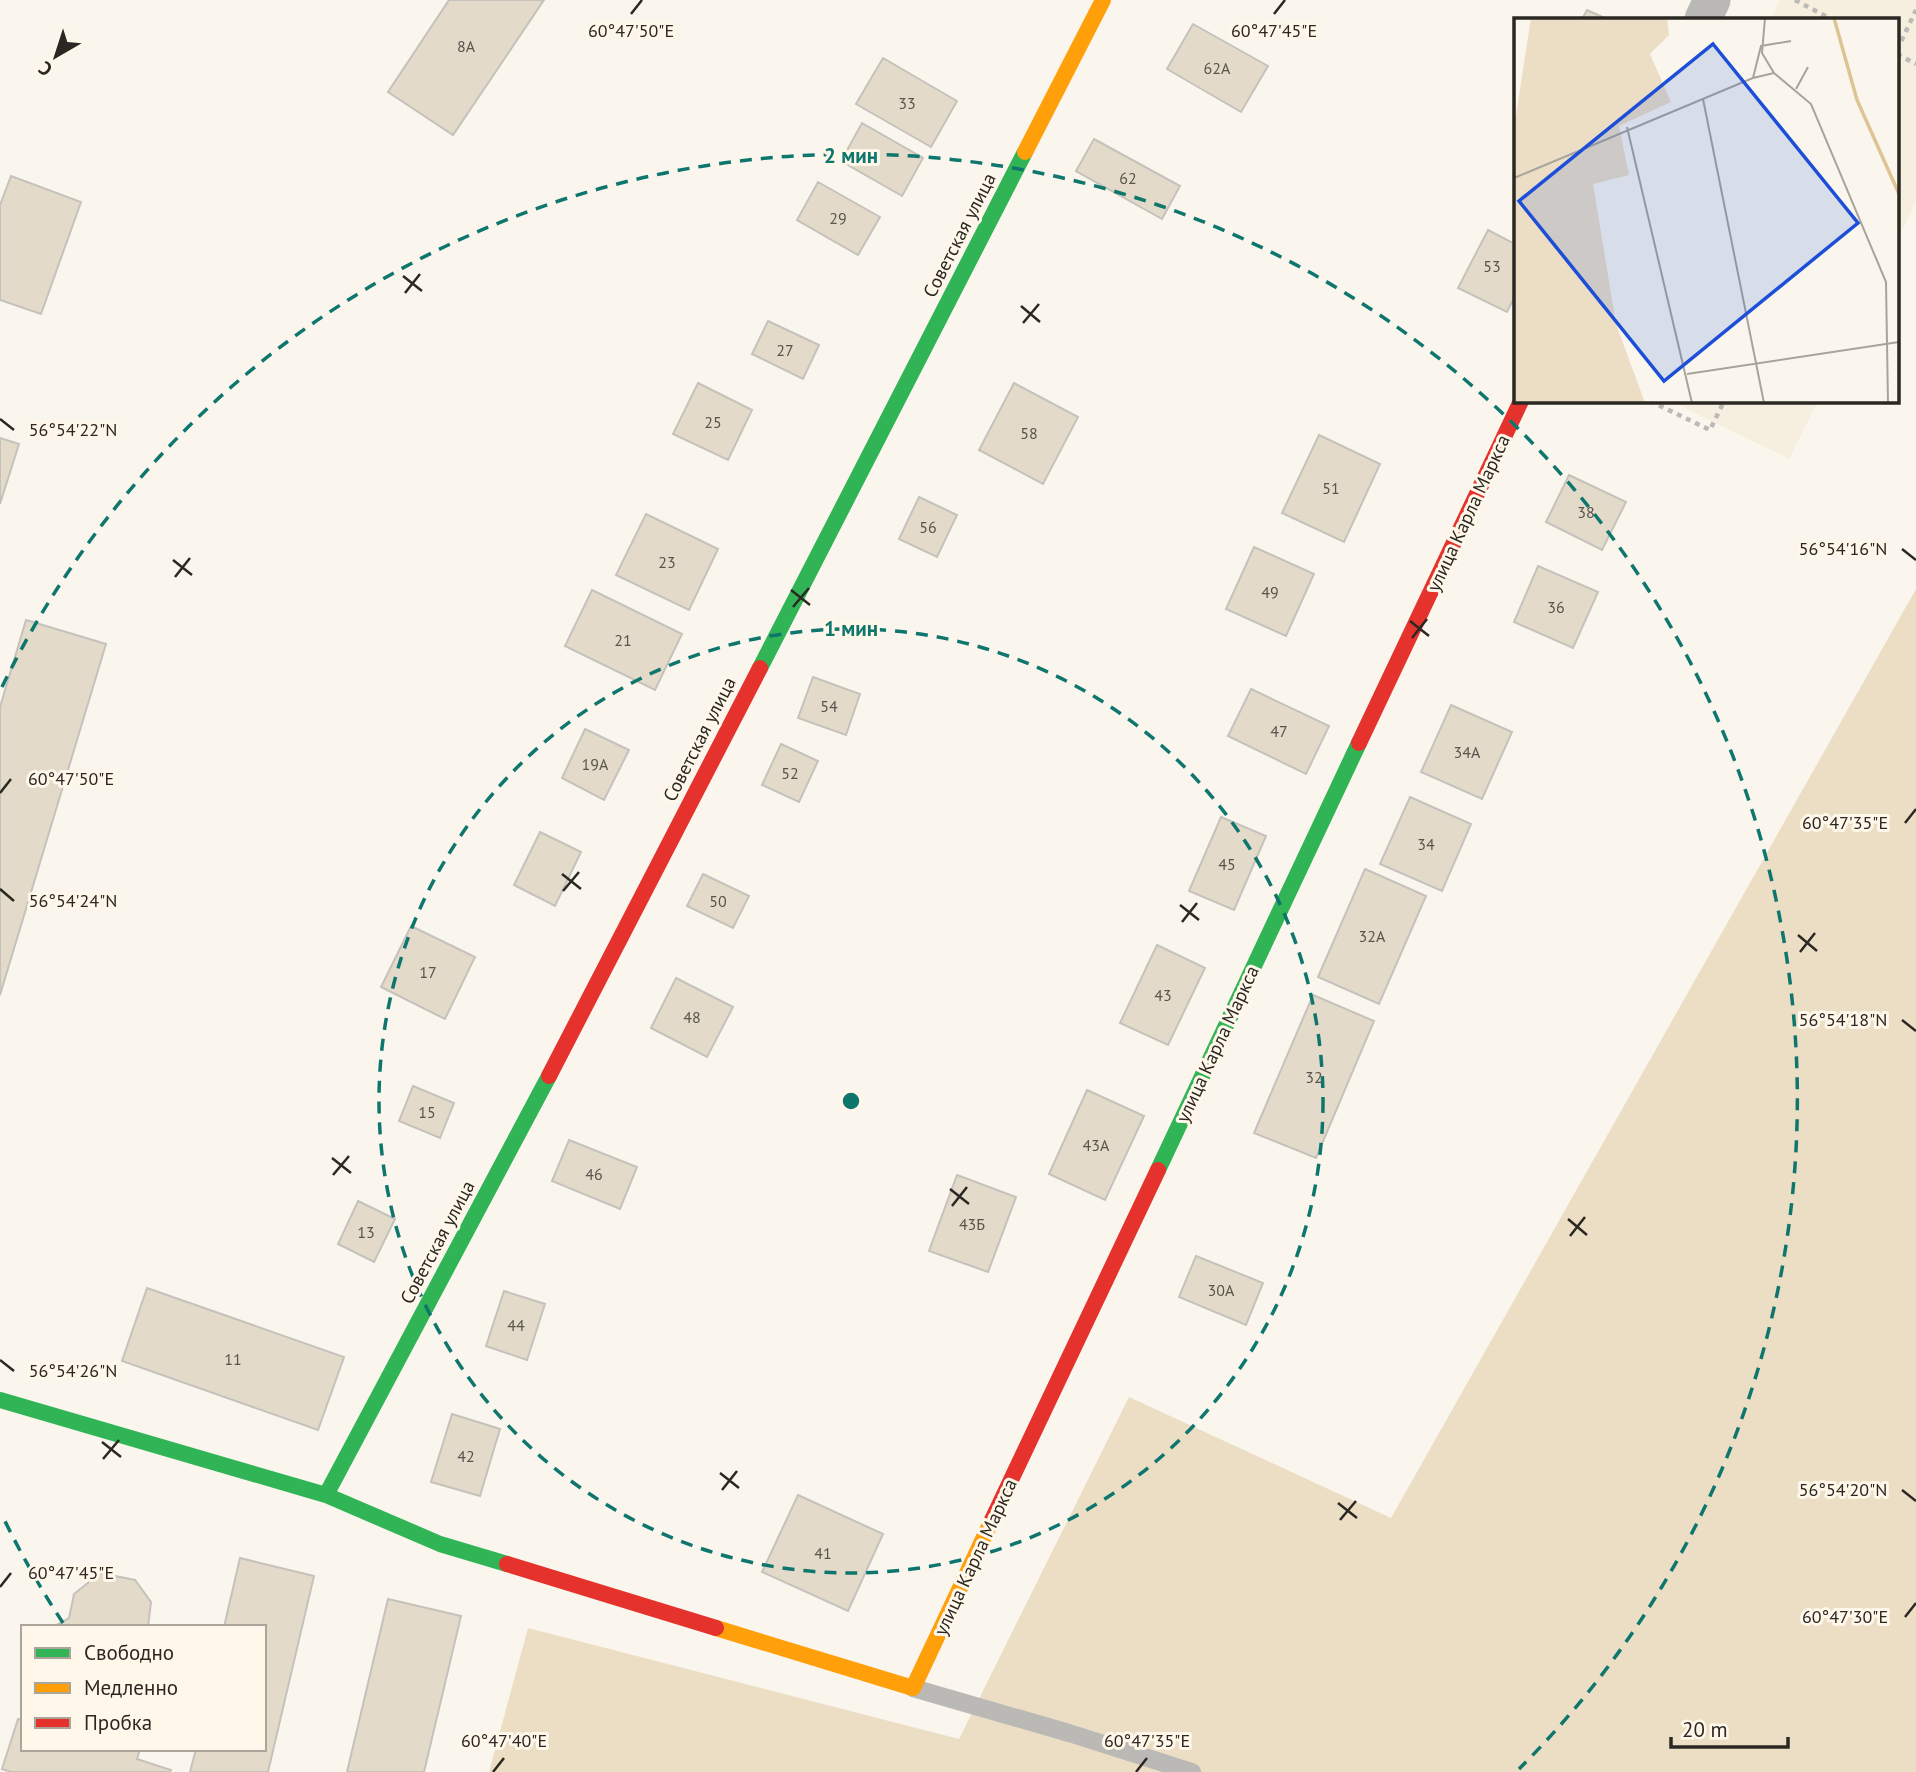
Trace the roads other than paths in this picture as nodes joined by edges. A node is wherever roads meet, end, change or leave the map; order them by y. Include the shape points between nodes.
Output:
1 (1103, 0) edge
2 (1712, 0) edge
3 (1703, 18) edge
4 (1521, 402) edge
5 (0, 1400) edge
6 (326, 1495) junction
7 (914, 1688) junction
8 (1192, 1772) edge

1 - 6 street, Советская улица via 572,1033
2 - 3 street
4 - 7 street, улица Карла Маркса
5 - 6 street
6 - 7 street via 440,1544
7 - 8 lane

